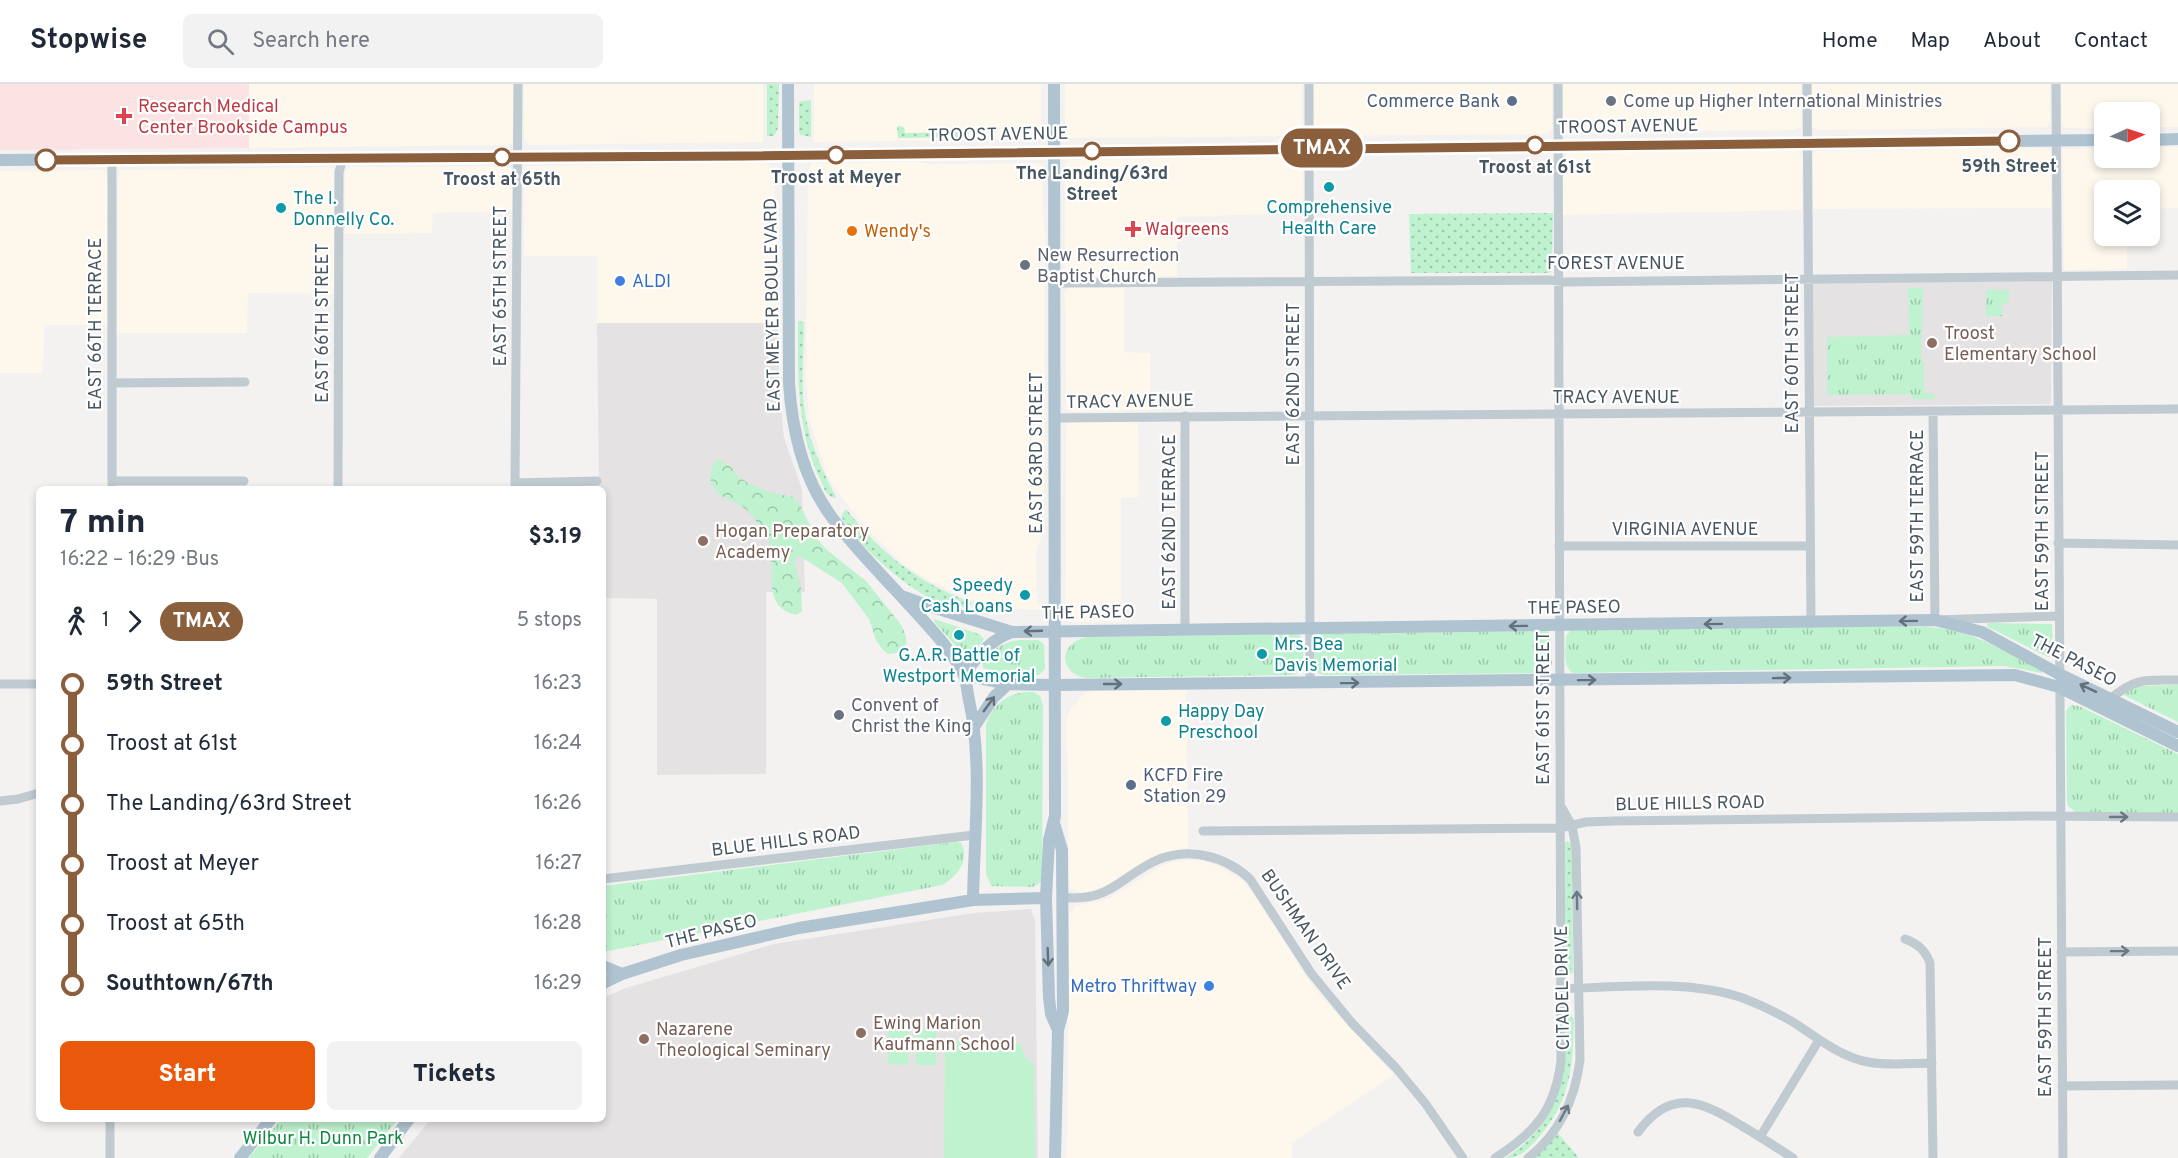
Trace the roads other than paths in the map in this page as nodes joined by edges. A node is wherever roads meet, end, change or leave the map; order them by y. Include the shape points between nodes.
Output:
1 (518, 84) edge
2 (788, 84) edge
3 (1054, 84) edge
4 (1309, 84) edge
5 (1557, 84) edge
6 (1807, 84) edge
7 (2056, 84) edge
8 (2178, 139) edge
9 (2057, 140) junction
10 (2094, 140) edge
11 (2160, 140) edge
12 (1807, 142) junction
13 (1558, 145) junction
14 (1309, 148) junction
15 (1053, 152) junction
16 (788, 155) junction
17 (517, 157) junction
18 (343, 158) junction
19 (112, 159) junction
20 (0, 160) edge
21 (2178, 275) edge
22 (2057, 276) junction
23 (1808, 279) junction
24 (1309, 280) junction
25 (1558, 281) junction
26 (1053, 283) junction
27 (245, 382) dead end
28 (112, 383) junction
29 (2178, 409) edge
30 (2058, 410) junction
31 (1933, 411) junction
32 (1808, 412) junction
33 (1559, 414) junction
34 (1310, 415) junction
35 (1185, 416) junction
36 (1054, 418) junction
37 (244, 481) dead end
38 (597, 481) dead end
39 (112, 485) edge
40 (339, 486) edge
41 (515, 486) edge
42 (2058, 543) junction
43 (2178, 545) edge
44 (1559, 546) junction
45 (1810, 546) junction
46 (900, 595) junction
47 (2059, 616) junction
48 (1935, 620) junction
49 (1810, 622) junction
50 (1559, 625) junction
51 (1311, 628) junction
52 (1185, 629) junction
53 (1054, 630) junction
54 (1012, 632) junction
55 (964, 675) junction
56 (1559, 680) junction
57 (2178, 680) edge
58 (2059, 681) junction
59 (1310, 683) junction
60 (0, 684) edge
61 (36, 684) edge
62 (1008, 684) junction
63 (1054, 685) junction
64 (2110, 699) junction
65 (974, 727) junction
66 (2178, 732) edge
67 (2178, 746) edge
68 (36, 794) edge
69 (0, 801) edge
70 (1560, 803) junction
71 (2060, 816) junction
72 (2178, 817) edge
73 (1054, 822) junction
74 (1572, 826) junction
75 (1560, 828) junction
76 (1203, 831) dead end
77 (974, 835) junction
78 (1049, 840) junction
79 (606, 879) edge
80 (1062, 897) junction
81 (1046, 898) junction
82 (973, 900) junction
83 (1905, 939) dead end
84 (2178, 951) edge
85 (2061, 952) junction
86 (1063, 960) junction
87 (606, 967) edge
88 (622, 974) junction
89 (606, 982) edge
90 (1561, 988) junction
91 (1579, 988) junction
92 (1058, 1030) junction
93 (1819, 1040) junction
94 (1932, 1063) junction
95 (2178, 1085) edge
96 (2062, 1086) junction
97 (110, 1122) edge
98 (270, 1122) edge
99 (407, 1122) edge
100 (1638, 1132) dead end
101 (1760, 1137) junction
102 (110, 1158) edge
103 (240, 1158) edge
104 (380, 1158) edge
105 (1055, 1158) edge
106 (1463, 1158) edge
107 (1496, 1158) edge
108 (1528, 1158) edge
109 (1793, 1158) edge
110 (1933, 1158) edge
111 (2063, 1158) edge

1 - 17 street, EAST 65TH STREET
2 - 16 main road, EAST MEYER BOULEVARD
3 - 15 main road, EAST 63RD STREET
4 - 14 street, EAST 62ND STREET
5 - 13 street, EAST 61ST STREET
6 - 12 street, EAST 60TH STREET
7 - 9 street, EAST 59TH STREET
8 - 11 main road
9 - 10 main road, TROOST AVENUE
9 - 12 main road, TROOST AVENUE
9 - 22 street, EAST 59TH STREET
12 - 13 main road, TROOST AVENUE
12 - 23 street, EAST 60TH STREET
13 - 14 main road, TROOST AVENUE
13 - 25 street, EAST 61ST STREET
14 - 15 main road, TROOST AVENUE
14 - 24 street, EAST 62ND STREET
15 - 16 main road, TROOST AVENUE
15 - 26 main road, EAST 63RD STREET
16 - 17 main road, TROOST AVENUE
16 - 46 main road, EAST MEYER BOULEVARD via 789,383 794,431 801,456 828,512
17 - 18 main road, TROOST AVENUE
17 - 41 street, EAST 65TH STREET
18 - 19 main road, TROOST AVENUE
18 - 40 street, EAST 66TH STREET via 339,172
19 - 20 main road, TROOST AVENUE
19 - 28 street, EAST 66TH TERRACE
21 - 22 street, FOREST AVENUE
22 - 23 street, FOREST AVENUE
22 - 30 street, EAST 59TH STREET
23 - 25 street, FOREST AVENUE
23 - 32 street, EAST 60TH STREET
24 - 25 street, FOREST AVENUE
24 - 26 street, FOREST AVENUE
24 - 34 street, EAST 62ND STREET
25 - 33 street, EAST 61ST STREET
26 - 36 main road, EAST 63RD STREET
27 - 28 street
28 - 39 street, EAST 66TH TERRACE
29 - 30 street, TRACY AVENUE
30 - 31 street, TRACY AVENUE
30 - 42 street, EAST 59TH STREET
31 - 32 street, TRACY AVENUE
31 - 48 street, EAST 59TH TERRACE
32 - 33 street, TRACY AVENUE
32 - 45 street, EAST 60TH STREET
33 - 34 street, TRACY AVENUE
33 - 44 street, EAST 61ST STREET
34 - 35 street, TRACY AVENUE
34 - 51 street, EAST 62ND STREET
35 - 36 street, TRACY AVENUE
35 - 52 street, EAST 62ND TERRACE
36 - 53 main road, EAST 63RD STREET
37 - 39 street
38 - 41 street
42 - 43 street
42 - 47 street, EAST 59TH STREET
44 - 45 street, VIRGINIA AVENUE
44 - 50 street, EAST 61ST STREET
45 - 49 street, EAST 60TH STREET
46 - 54 main road
46 - 55 main road, EAST MEYER BOULEVARD via 939,638
47 - 48 street
47 - 58 street, EAST 59TH STREET
48 -> 49 main road, THE PASEO
48 - 58 main road, THE PASEO via 1982,632
49 -> 50 main road, THE PASEO
50 -> 51 main road, THE PASEO
50 - 56 street, EAST 61ST STREET
51 - 52 main road, THE PASEO
51 - 59 street, EAST 62ND STREET
52 - 53 main road, THE PASEO
53 -> 54 main road, THE PASEO
53 - 63 main road, EAST 63RD STREET
54 - 55 main road, THE PASEO via 999,636
55 - 62 main road, THE PASEO
55 - 65 main road, EAST MEYER BOULEVARD
56 -> 58 main road, THE PASEO via 2015,675
59 -> 56 main road, THE PASEO
56 - 70 street, EAST 61ST STREET
57 - 64 street via 2132,682
64 -> 58 main road, THE PASEO
58 - 67 main road, THE PASEO
58 - 71 street, EAST 59TH STREET
63 -> 59 main road, THE PASEO
60 - 61 street
62 - 63 main road, THE PASEO
65 -> 62 main road
63 - 73 main road, EAST 63RD STREET
64 - 66 main road, THE PASEO
65 - 77 main road, EAST MEYER BOULEVARD
68 - 69 street
70 - 74 street, CITADEL DRIVE
70 - 75 street, EAST 61ST STREET
71 -> 72 street, BLUE HILLS ROAD
71 - 74 street, BLUE HILLS ROAD via 1614,820
71 - 85 street, EAST 59TH STREET
73 - 78 main road, EAST 63RD STREET
73 - 80 main road, EAST 63RD STREET via 1062,850
74 - 75 street, BLUE HILLS ROAD
91 -> 74 street, CITADEL DRIVE via 1576,848
75 - 76 street, BLUE HILLS ROAD
75 - 90 street, CITADEL DRIVE
77 - 79 street, BLUE HILLS ROAD
77 - 82 main road, EAST MEYER BOULEVARD
78 - 80 main road via 1055,866 1054,884
78 - 81 main road, EAST 63RD STREET
80 - 86 main road, EAST 63RD STREET
80 - 106 street, BUSHMAN DRIVE via 1087,897 1108,891 1154,862 1178,855 1192,854 1230,863 1250,879 1318,982 1425,1102
81 - 82 main road
81 - 86 main road via 1054,904
81 -> 92 main road, EAST 63RD STREET via 1049,998
82 - 88 main road, THE PASEO via 799,928 681,955
83 - 94 street via 1922,948 1930,963
85 -> 84 street
85 - 96 street, EAST 59TH STREET
86 - 92 main road, EAST 63RD STREET via 1063,1011
87 - 88 main road
88 - 89 main road
90 - 91 street
90 - 107 street, CITADEL DRIVE via 1558,1082 1547,1110 1532,1131
91 - 93 street via 1676,987 1719,992 1770,1010
108 -> 91 street, CITADEL DRIVE via 1549,1138 1567,1111 1577,1081
92 - 105 main road, EAST 63RD STREET
93 - 94 street via 1844,1055 1868,1062
93 - 101 street
94 - 110 street
95 - 96 street
96 - 111 street, EAST 59TH STREET
97 - 102 street
98 - 103 main road
99 - 104 main road
100 - 101 street via 1660,1110 1690,1102 1713,1108
101 - 109 street

